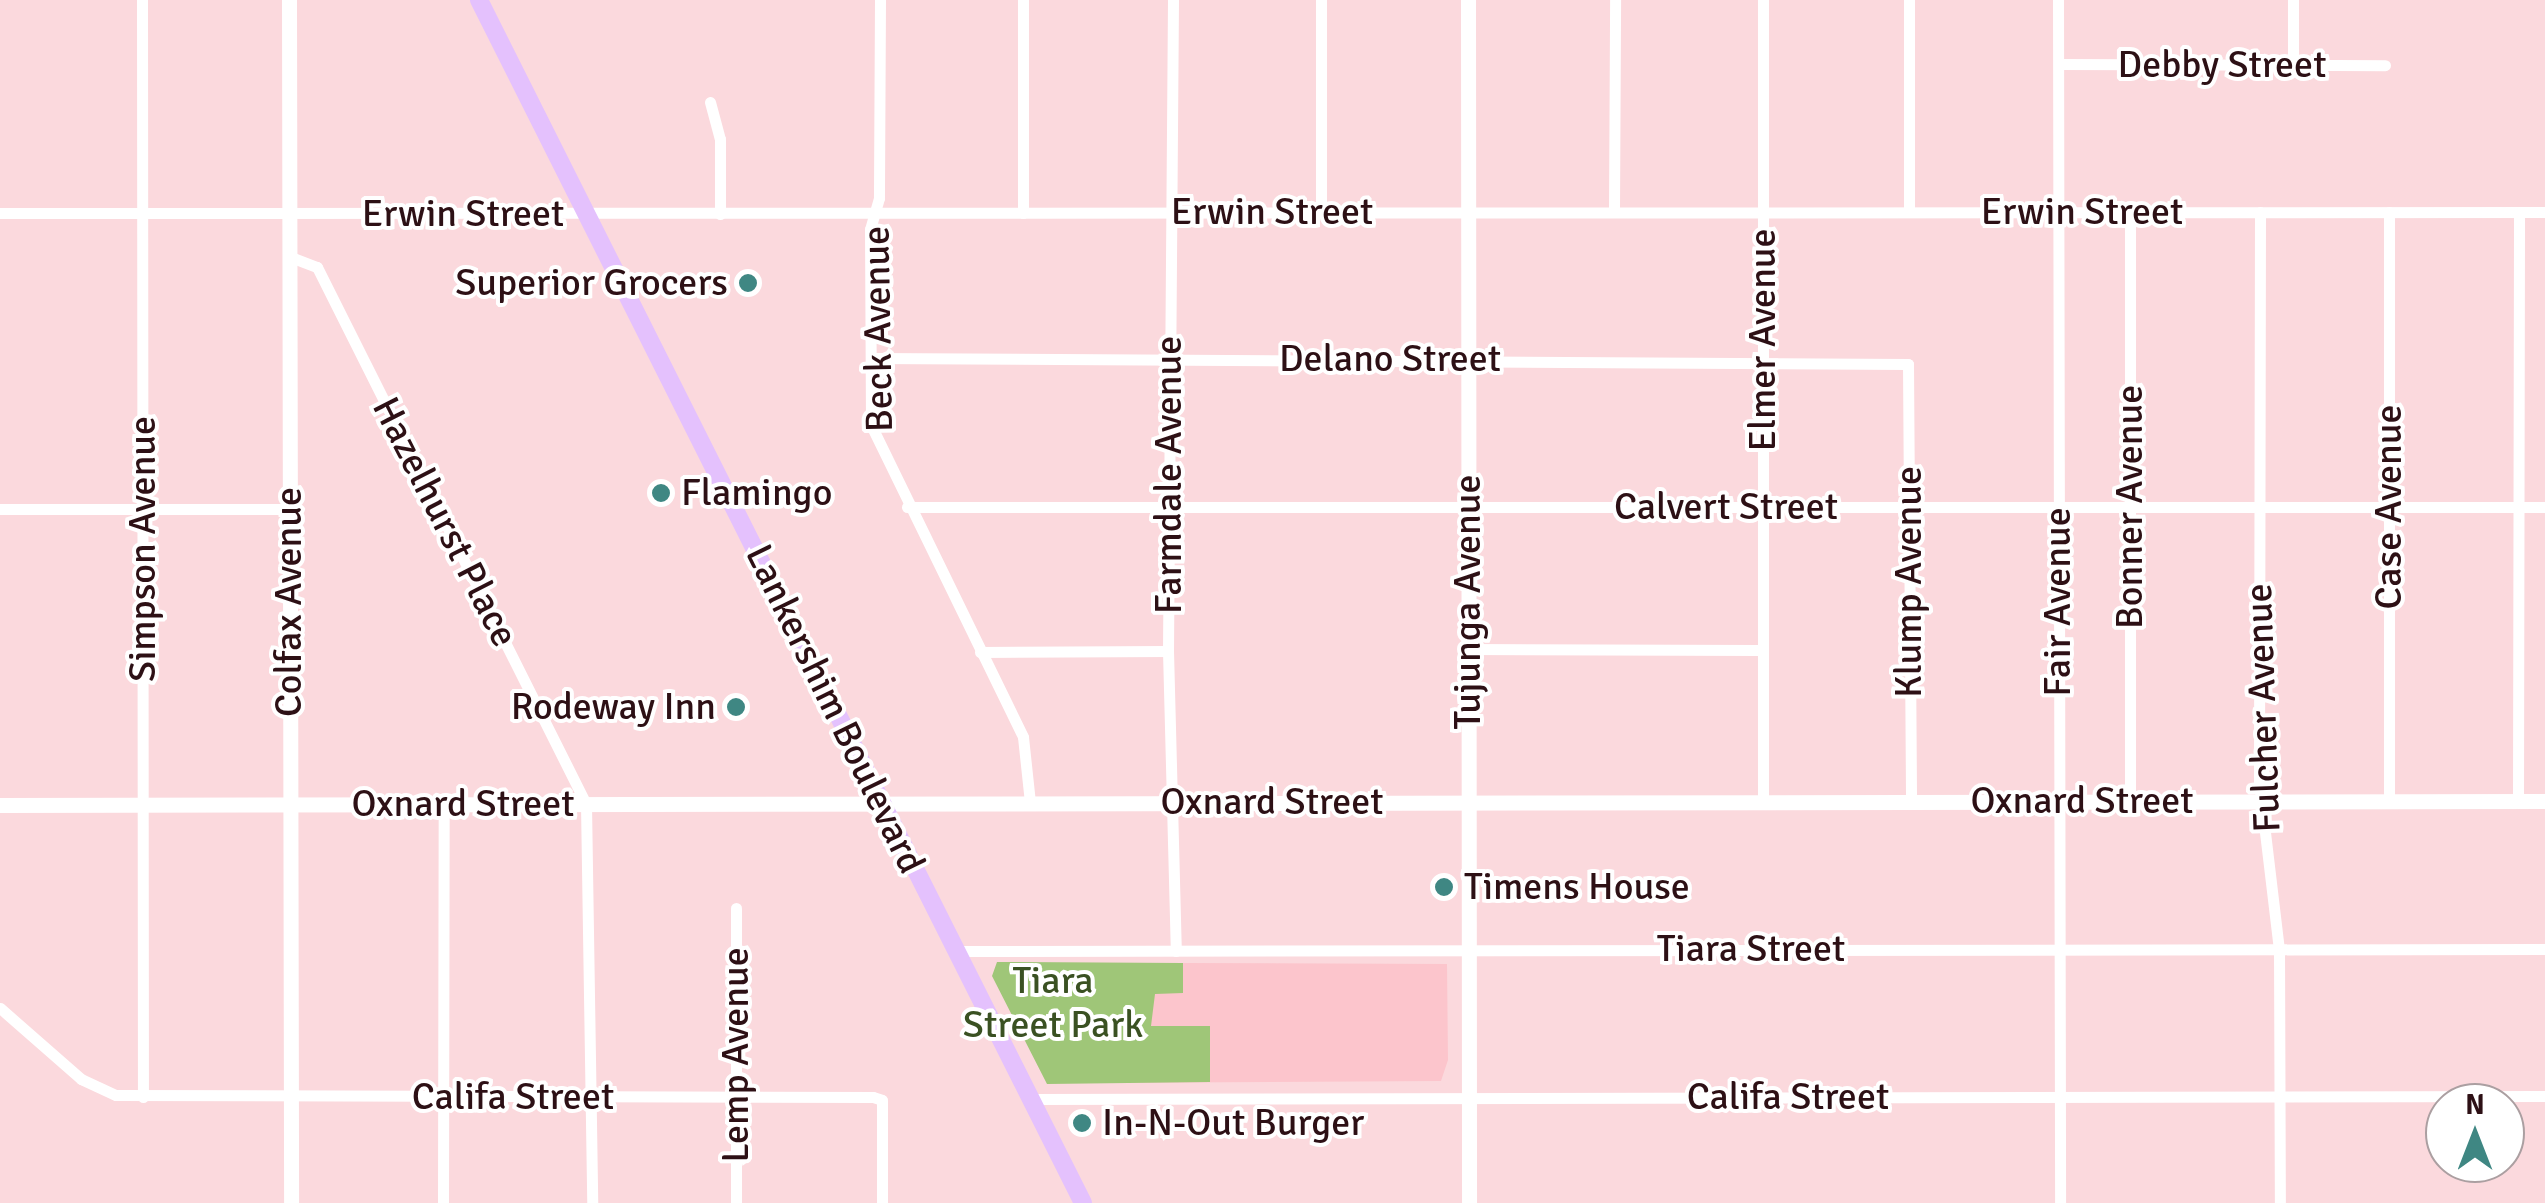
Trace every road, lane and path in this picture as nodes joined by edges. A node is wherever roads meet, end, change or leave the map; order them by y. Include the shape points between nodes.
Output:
1 (142, 0) edge
2 (290, 0) edge
3 (479, 0) edge
4 (880, 0) edge
5 (1023, 0) edge
6 (1173, 0) edge
7 (1321, 0) edge
8 (1468, 0) edge
9 (1615, 0) edge
10 (1763, 0) edge
11 (1910, 0) edge
12 (2058, 0) edge
13 (2293, 0) edge
14 (2059, 64) junction
15 (2292, 65) junction
16 (2385, 65) dead end
17 (710, 102) dead end
18 (1321, 211) junction
19 (1910, 211) junction
20 (142, 212) junction
21 (1023, 212) junction
22 (1468, 212) junction
23 (1614, 212) junction
24 (1764, 212) junction
25 (2059, 212) junction
26 (2130, 212) junction
27 (2260, 212) junction
28 (2390, 212) junction
29 (2519, 212) junction
30 (2545, 212) edge
31 (0, 213) edge
32 (875, 213) junction
33 (1172, 213) junction
34 (288, 214) junction
35 (720, 214) junction
36 (588, 215) junction
37 (288, 256) junction
38 (871, 358) junction
39 (1169, 359) junction
40 (1468, 359) junction
41 (1763, 360) junction
42 (1908, 364) joint
43 (1760, 505) junction
44 (907, 506) junction
45 (1168, 506) junction
46 (1468, 506) junction
47 (1908, 506) junction
48 (2258, 506) junction
49 (2389, 506) junction
50 (2518, 506) junction
51 (2545, 506) edge
52 (2058, 507) junction
53 (2129, 507) junction
54 (0, 509) edge
55 (144, 509) junction
56 (289, 509) junction
57 (1468, 648) junction
58 (1760, 650) junction
59 (980, 652) junction
60 (1168, 652) junction
61 (1468, 800) junction
62 (1763, 800) junction
63 (1911, 800) junction
64 (2059, 801) junction
65 (2389, 801) junction
66 (2518, 801) junction
67 (2545, 801) edge
68 (1172, 802) junction
69 (2130, 802) junction
70 (2261, 802) junction
71 (880, 803) junction
72 (1030, 803) junction
73 (291, 804) junction
74 (586, 804) junction
75 (0, 805) edge
76 (144, 805) junction
77 (444, 805) junction
78 (736, 908) dead end
79 (2060, 949) junction
80 (2279, 949) junction
81 (2545, 949) edge
82 (1468, 950) junction
83 (956, 951) junction
84 (1176, 951) junction
85 (0, 1008) edge
86 (2060, 1096) junction
87 (2280, 1096) junction
88 (2545, 1096) edge
89 (290, 1097) junction
90 (443, 1097) junction
91 (592, 1097) junction
92 (736, 1097) junction
93 (1469, 1097) junction
94 (144, 1098) junction
95 (1031, 1098) junction
96 (290, 1203) edge
97 (444, 1203) edge
98 (592, 1203) edge
99 (736, 1203) edge
100 (882, 1203) edge
101 (1083, 1203) edge
102 (1469, 1203) edge
103 (2060, 1203) edge
104 (2280, 1203) edge

1 - 20 street, Simpson Avenue
2 - 34 main road, Colfax Avenue
3 - 36 main road, Lankershim Boulevard
4 - 32 street, Beck Avenue
5 - 21 street
6 - 33 street, Farmdale Avenue
7 - 18 street
8 - 22 main road, Tujunga Avenue
9 - 23 street
10 - 24 street, Elmer Avenue
11 - 19 street
12 - 14 street, Fair Avenue
13 - 15 street
14 - 15 street, Debby Street
14 - 25 street, Fair Avenue
15 - 16 street, Debby Street
17 - 35 street via 720,140
18 - 22 street, Erwin Street
18 - 33 street, Erwin Street
19 - 24 street, Erwin Street
19 - 25 street, Erwin Street
20 - 31 street, Erwin Street
20 - 34 street, Erwin Street
20 - 55 street, Simpson Avenue
21 - 32 street, Erwin Street
21 - 33 street, Erwin Street
22 - 23 street, Erwin Street
22 - 40 main road, Tujunga Avenue
23 - 24 street, Erwin Street
24 - 41 street, Elmer Avenue
25 - 26 street, Erwin Street
25 - 52 street, Fair Avenue
26 - 27 street, Erwin Street
26 - 53 street, Bonner Avenue
27 - 28 street, Erwin Street
27 - 48 street, Fulcher Avenue
28 - 29 street, Erwin Street
28 - 49 street, Case Avenue
29 - 30 street, Erwin Street
29 - 50 street
32 - 35 street, Erwin Street
32 - 38 street, Beck Avenue
33 - 39 street, Farmdale Avenue
34 - 36 street, Erwin Street
34 - 37 main road, Colfax Avenue
35 - 36 street, Erwin Street
36 - 71 main road, Lankershim Boulevard
37 - 56 main road, Colfax Avenue
37 - 74 street, Hazelhurst Place via 317,267
38 - 39 street, Delano Street
38 - 44 street, Beck Avenue via 871,425
39 - 40 street, Delano Street
39 - 45 street, Farmdale Avenue
40 - 41 street, Delano Street
40 - 46 main road, Tujunga Avenue
41 - 42 street, Delano Street
41 - 43 street, Elmer Avenue
42 - 47 street, Klump Avenue
43 - 46 street, Calvert Street
43 - 47 street, Calvert Street
43 - 58 street, Elmer Avenue
44 - 45 street, Calvert Street
44 - 59 street, Beck Avenue
45 - 46 street, Calvert Street
45 - 60 street, Farmdale Avenue
46 - 57 main road, Tujunga Avenue
47 - 52 street, Calvert Street
47 - 63 street, Klump Avenue
48 - 49 street, Calvert Street
48 - 53 street, Calvert Street
48 - 70 street, Fulcher Avenue
49 - 50 street, Calvert Street
49 - 65 street, Case Avenue
50 - 51 street, Calvert Street
50 - 66 street
52 - 53 street, Calvert Street
52 - 64 street, Fair Avenue
53 - 69 street, Bonner Avenue
54 - 55 street
55 - 56 street
55 - 76 street, Simpson Avenue
56 - 73 main road, Colfax Avenue
57 - 58 street
57 - 61 main road, Tujunga Avenue
58 - 62 street, Elmer Avenue
59 - 60 street
59 - 72 street, Beck Avenue via 1022,737
60 - 68 street, Farmdale Avenue
61 - 62 main road, Oxnard Street
61 - 68 main road, Oxnard Street
61 - 82 main road, Tujunga Avenue
62 - 63 main road, Oxnard Street
63 - 64 main road, Oxnard Street
64 - 69 main road, Oxnard Street
64 - 79 street, Fair Avenue
65 - 66 main road, Oxnard Street
65 - 70 main road, Oxnard Street
66 - 67 main road, Oxnard Street
68 - 72 main road, Oxnard Street
68 - 84 street, Farmdale Avenue
69 - 70 main road, Oxnard Street
70 - 80 street, Fulcher Avenue
71 - 72 main road, Oxnard Street
71 - 74 main road, Oxnard Street
71 - 83 main road, Lankershim Boulevard
73 - 76 main road, Oxnard Street
73 - 77 main road, Oxnard Street
73 - 89 main road, Colfax Avenue
74 - 77 main road, Oxnard Street
74 - 91 street
75 - 76 main road, Oxnard Street
76 - 94 street, Simpson Avenue
77 - 90 street
78 - 92 street, Lemp Avenue
79 - 80 street, Tiara Street
79 - 82 street, Tiara Street
79 - 86 street, Fair Avenue
80 - 81 street, Tiara Street
80 - 87 street, Fulcher Avenue
82 - 84 street, Tiara Street
82 - 93 main road, Tujunga Avenue
83 - 84 street, Tiara Street
83 - 95 main road, Lankershim Boulevard
85 - 94 street, Califa Street via 81,1079 116,1095
86 - 87 street, Califa Street
86 - 93 street, Califa Street
86 - 103 street, Fair Avenue
87 - 88 street, Califa Street
87 - 104 street, Fulcher Avenue
89 - 90 street, Califa Street
89 - 94 street, Califa Street
89 - 96 main road, Colfax Avenue
90 - 91 street, Califa Street
90 - 97 street
91 - 92 street, Califa Street
91 - 98 street
92 - 99 street, Lemp Avenue
92 - 100 street, Califa Street via 882,1100
93 - 95 street, Califa Street
93 - 102 main road, Tujunga Avenue
95 - 101 main road, Lankershim Boulevard

